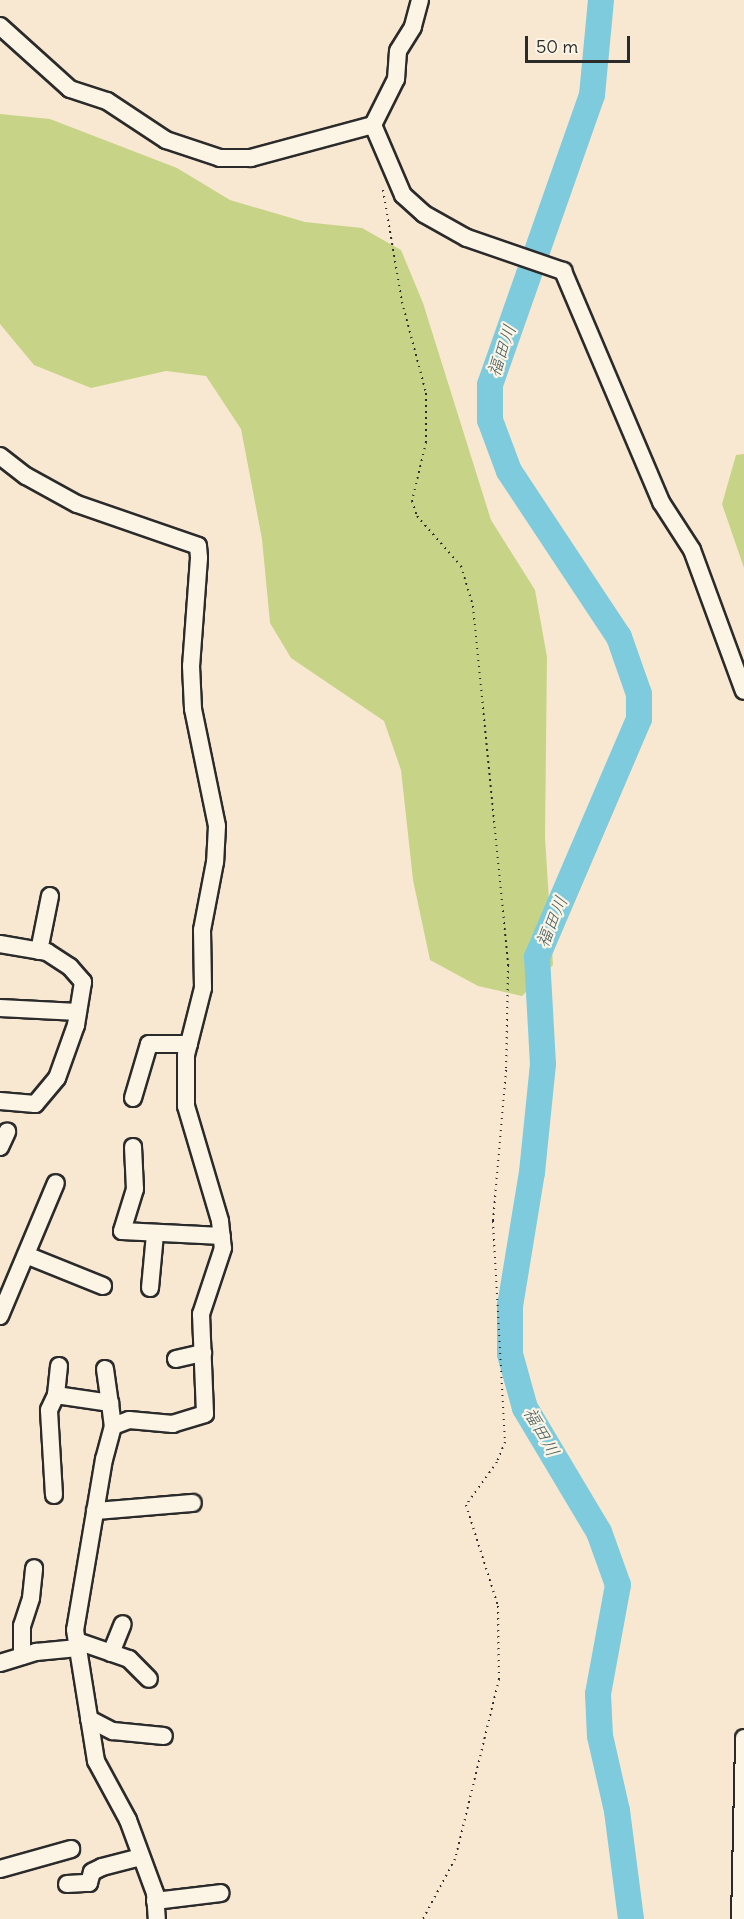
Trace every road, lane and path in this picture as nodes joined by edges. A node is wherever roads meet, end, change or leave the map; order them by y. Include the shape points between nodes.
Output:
1 (420, 0) edge
2 (0, 26) edge
3 (373, 125) junction
4 (382, 186) dead end
5 (0, 456) edge
6 (744, 691) edge
7 (51, 896) dead end
8 (0, 944) edge
9 (39, 951) junction
10 (0, 1008) edge
11 (78, 1011) junction
12 (189, 1044) junction
13 (133, 1098) dead end
14 (0, 1101) edge
15 (133, 1147) dead end
16 (56, 1183) dead end
17 (155, 1234) junction
18 (222, 1236) junction
19 (26, 1255) junction
20 (103, 1286) dead end
21 (150, 1288) dead end
22 (0, 1316) edge
23 (203, 1353) junction
24 (177, 1359) dead end
25 (59, 1366) dead end
26 (105, 1369) dead end
27 (56, 1395) junction
28 (110, 1403) junction
29 (113, 1426) junction
30 (54, 1495) dead end
31 (193, 1503) dead end
32 (95, 1511) junction
33 (34, 1568) dead end
34 (123, 1624) dead end
35 (77, 1645) junction
36 (111, 1653) junction
37 (22, 1656) junction
38 (0, 1663) edge
39 (149, 1679) dead end
40 (89, 1719) junction
41 (164, 1736) dead end
42 (744, 1738) edge
43 (71, 1849) dead end
44 (0, 1855) edge
45 (141, 1857) junction
46 (0, 1870) edge
47 (67, 1884) dead end
48 (221, 1893) dead end
49 (155, 1901) junction
50 (157, 1919) edge
51 (423, 1919) edge
52 (740, 1919) edge

1 - 3 street via 413,27 398,51 396,79
2 - 3 street via 70,89 108,101 166,140 220,158 251,158
3 - 6 street via 403,195 424,214 467,238 563,271 661,502 692,550
4 - 51 path via 402,302 426,393 426,442 412,501 417,516 461,566 473,606 508,965 506,1070 493,1221 505,1442 497,1462 466,1505 498,1606 500,1679 455,1859
5 - 12 street via 26,476 77,504 198,546 191,666 193,710 217,826 215,862 202,930 203,988
7 - 9 street
8 - 9 street
9 - 11 street via 70,967 83,982
10 - 11 street
11 - 14 street via 57,1078 35,1104
12 - 13 street via 149,1044
12 - 18 street via 186,1106
15 - 17 street via 135,1189 122,1231
16 - 19 street
17 - 18 street
17 - 21 street
18 - 23 street via 223,1248 201,1314
19 - 20 street
19 - 22 street
23 - 24 street
23 - 29 street via 205,1414 173,1424 129,1420
25 - 27 street
26 - 28 street
27 - 28 street
27 - 30 street via 49,1410
28 - 29 street
29 - 32 street
31 - 32 street
32 - 35 street via 75,1630
33 - 37 street via 25,1596
34 - 36 street
35 - 36 street
35 - 37 street
35 - 40 street
36 - 39 street via 129,1659
37 - 38 street
40 - 41 street via 113,1731
40 - 45 street via 96,1761 128,1820
42 - 52 street
43 - 46 street
44 - 46 street
45 - 47 street via 102,1867 92,1872 89,1883
45 - 49 street
48 - 49 street
49 - 50 street

